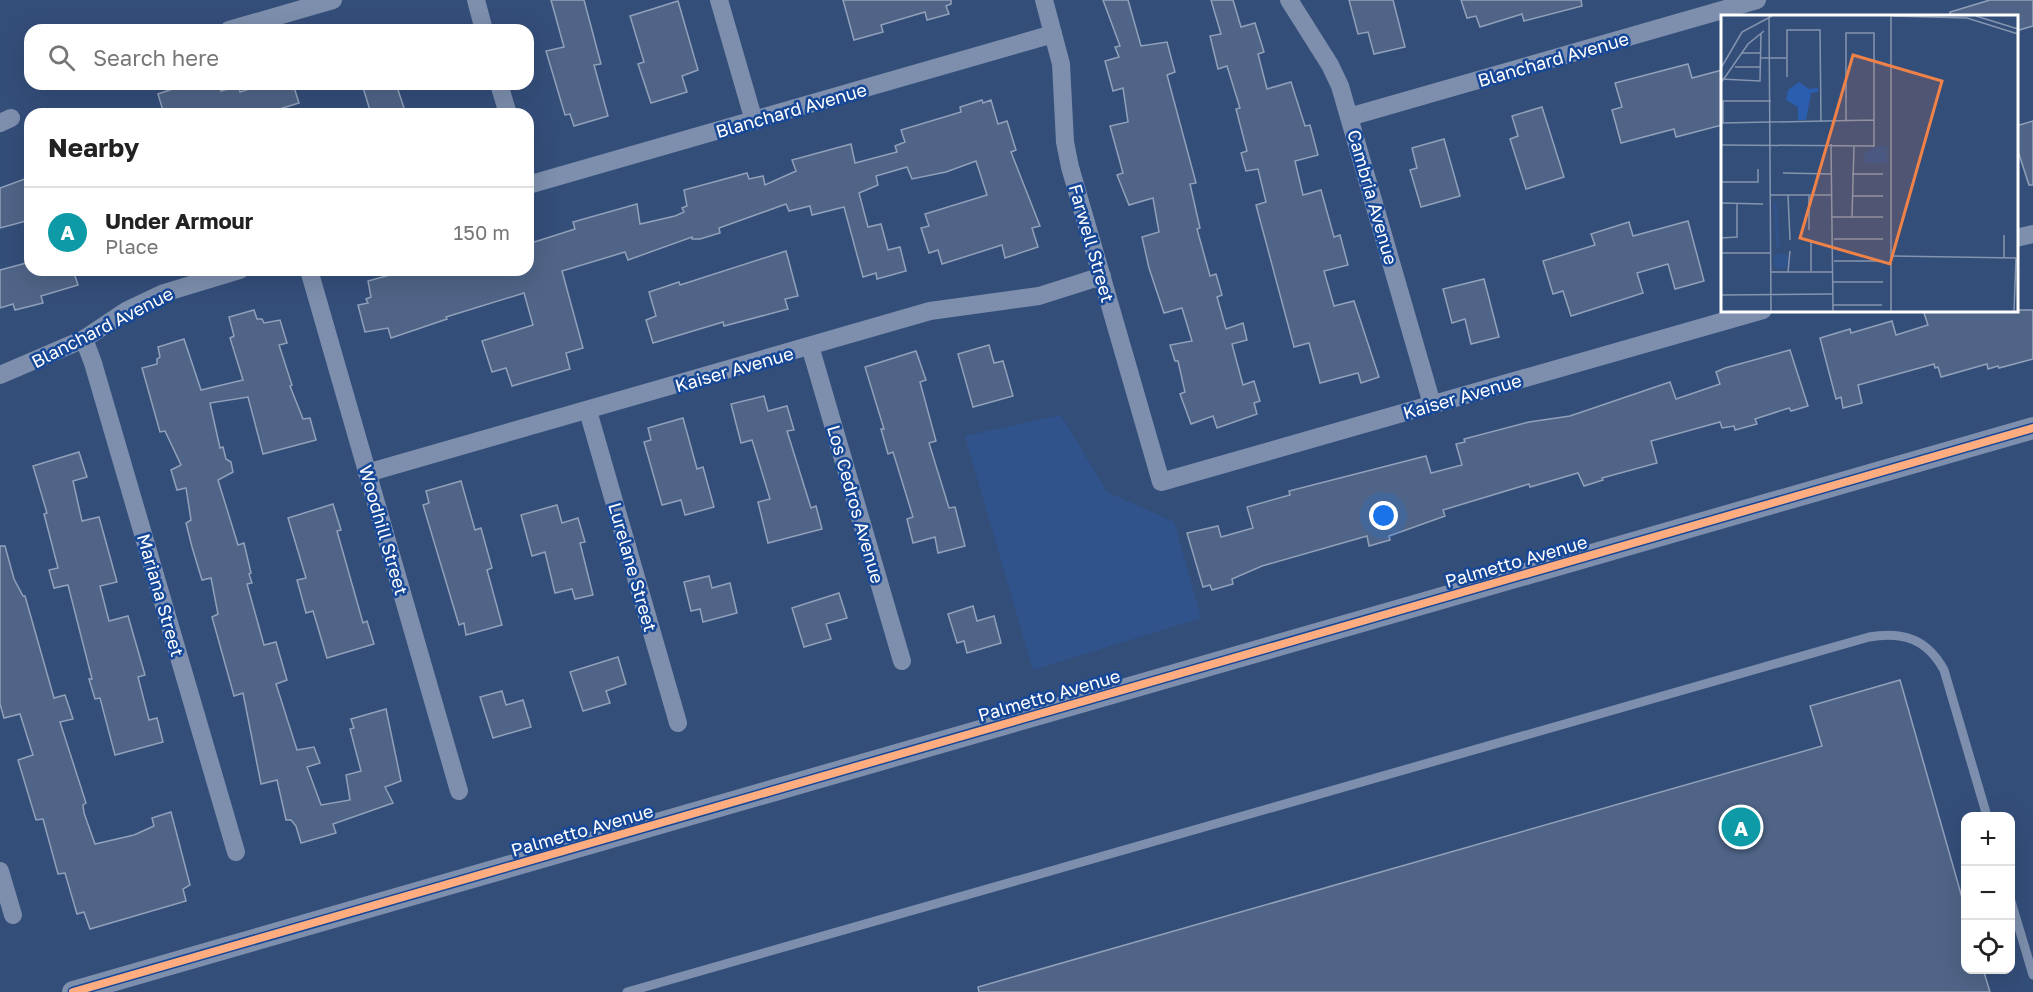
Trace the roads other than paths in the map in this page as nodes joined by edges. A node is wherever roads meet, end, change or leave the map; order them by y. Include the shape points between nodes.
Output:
1 (333, 0) edge
2 (476, 0) edge
3 (719, 0) edge
4 (1044, 0) edge
5 (1289, 0) edge
6 (1757, 0) edge
7 (250, 24) edge
8 (482, 24) edge
9 (1053, 34) junction
10 (502, 90) edge
11 (506, 108) edge
12 (1349, 117) junction
13 (754, 121) junction
14 (534, 183) edge
15 (2033, 234) edge
16 (2018, 238) edge
17 (220, 276) edge
18 (311, 276) edge
19 (1102, 276) junction
20 (1756, 312) edge
21 (84, 339) junction
22 (810, 346) junction
23 (0, 375) edge
24 (1432, 405) junction
25 (588, 411) junction
26 (2033, 428) edge
27 (368, 473) junction
28 (1161, 482) joint
29 (902, 661) dead end
30 (678, 723) dead end
31 (459, 791) dead end
32 (1986, 812) edge
33 (236, 852) dead end
34 (0, 871) edge
35 (12, 915) dead end
36 (2015, 915) edge
37 (2033, 975) edge
38 (83, 991) edge
39 (627, 992) edge

1 - 7 street
2 - 8 street
3 - 13 street
4 - 9 street, Farwell Street
5 - 12 street, Cambria Avenue via 1336,76
6 - 12 street, Blanchard Avenue
9 - 13 street, Blanchard Avenue
9 - 19 street, Farwell Street via 1064,87 1065,142
10 - 11 street
12 - 24 street, Cambria Avenue
13 - 14 street, Blanchard Avenue
15 - 16 street
17 - 21 street, Blanchard Avenue via 164,293 126,311
18 - 27 street, Woodhill Street
19 - 22 street, Kaiser Avenue via 1027,298 930,312
19 - 28 street, Farwell Street
20 - 24 street, Kaiser Avenue
21 - 23 street, Blanchard Avenue
21 - 33 street, Mariana Street
22 - 25 street, Kaiser Avenue
22 - 29 street, Los Cedros Avenue
24 - 28 street, Kaiser Avenue
25 - 27 street, Kaiser Avenue
25 - 30 street, Lurelane Street
26 - 38 street, Palmetto Avenue
27 - 31 street, Woodhill Street
32 - 39 lane via 1936,654 1914,639 1888,633
34 - 35 street
36 - 37 lane

